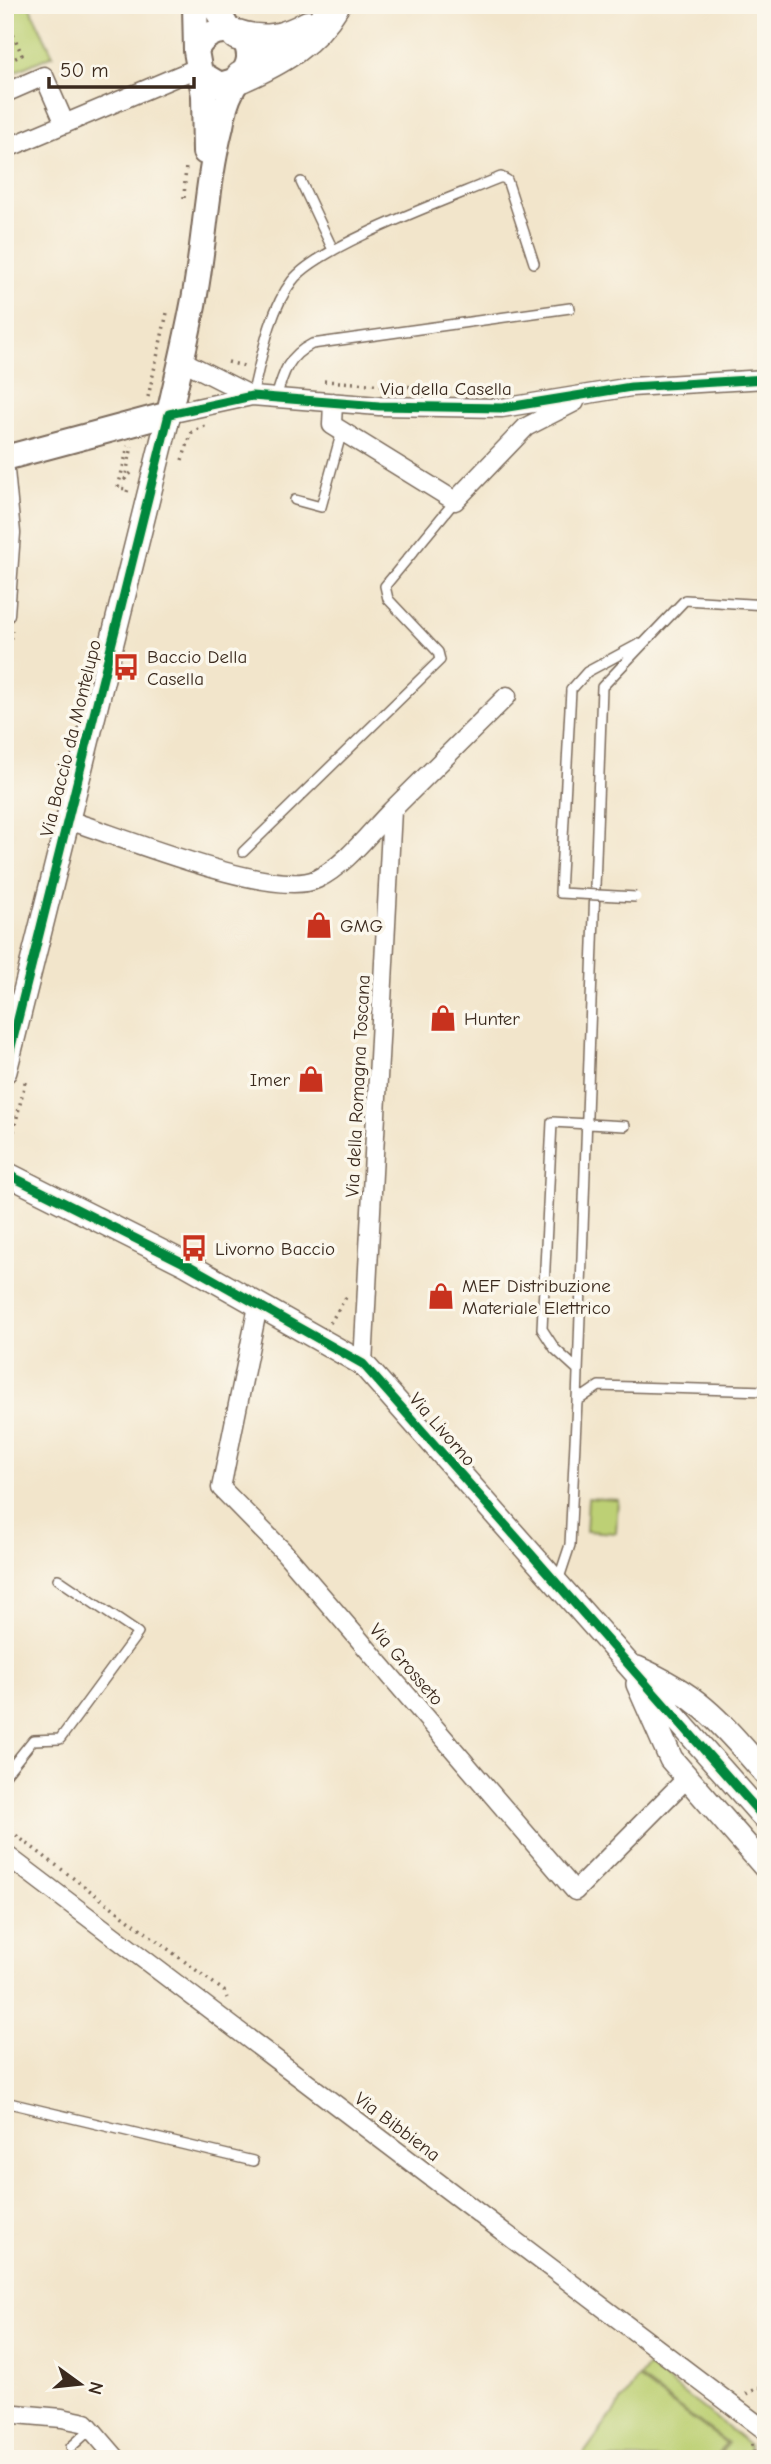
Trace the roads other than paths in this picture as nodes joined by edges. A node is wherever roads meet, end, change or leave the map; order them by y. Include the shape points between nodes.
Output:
1 (195, 5) edge
2 (214, 5) edge
3 (333, 8) edge
4 (233, 33) junction
5 (198, 64) junction
6 (239, 79) junction
7 (5, 93) edge
8 (65, 124) junction
9 (5, 149) edge
10 (301, 182) dead end
11 (205, 222) junction
12 (332, 250) junction
13 (534, 263) dead end
14 (570, 308) dead end
15 (181, 360) junction
16 (766, 379) edge
17 (589, 394) junction
18 (252, 396) junction
19 (276, 398) junction
20 (333, 402) junction
21 (158, 408) junction
22 (342, 431) junction
23 (5, 458) edge
24 (5, 470) edge
25 (295, 500) dead end
26 (455, 501) junction
27 (766, 605) edge
28 (5, 614) edge
29 (647, 640) junction
30 (507, 696) dead end
31 (392, 810) junction
32 (68, 820) junction
33 (243, 852) dead end
34 (636, 897) dead end
35 (17, 1071) edge
36 (625, 1126) dead end
37 (9, 1165) edge
38 (258, 1306) junction
39 (363, 1364) junction
40 (578, 1370) junction
41 (766, 1391) edge
42 (577, 1401) junction
43 (58, 1579) dead end
44 (557, 1584) junction
45 (631, 1665) junction
46 (766, 1774) edge
47 (5, 1775) edge
48 (687, 1777) junction
49 (766, 1820) edge
50 (5, 1854) edge
51 (766, 1868) edge
52 (5, 2102) edge
53 (253, 2161) dead end
54 (5, 2413) edge
55 (92, 2428) junction
56 (766, 2431) edge
57 (71, 2446) dead end
58 (117, 2459) edge

1 - 5 main road, Via Baccio da Montelupo
2 - 4 main road, Via Baccio da Montelupo
3 - 4 highway via 286,37 256,40
3 - 6 highway via 315,32 285,56
4 - 5 main road via 212,32 205,37
4 - 6 main road, Via Baccio da Montelupo via 244,41 249,57
5 - 6 main road via 219,85
5 - 8 street
5 - 11 main road, Via Baccio da Montelupo via 205,114
6 - 11 main road, Via Baccio da Montelupo via 220,128
7 - 8 street via 44,76
8 - 9 street
10 - 12 lane
11 - 15 main road, Via Baccio da Montelupo
12 - 13 lane via 501,177 507,180
12 - 18 lane via 292,281 275,315
14 - 19 lane via 319,342 296,352
15 - 18 street, Via della Casella
15 - 21 main road, Via Baccio da Montelupo
16 - 17 street, Via della Casella via 659,384
17 - 20 street, Via della Casella via 502,408
17 - 26 street, Via della Casella via 526,428
18 - 19 street, Via della Casella
18 - 21 street, Via della Casella
19 - 20 street, Via della Casella
20 - 22 street via 332,425
21 - 23 main road, Via della Casella
21 - 32 street, Via Baccio da Montelupo
22 - 25 lane via 321,507
22 - 26 street
24 - 28 street via 11,519
26 - 33 lane via 385,586 388,599 438,652 440,660
27 - 29 lane via 685,600
29 - 34 lane, bridge via 587,672 571,690 560,893
29 - 40 lane via 602,687
30 - 31 street
31 - 32 street via 334,867 316,880 296,882 237,875
31 - 39 street, Via della Romagna Toscana
32 - 35 street, Via Baccio da Montelupo
36 - 40 lane via 552,1122 542,1329
37 - 38 street, Via Livorno
38 - 39 street, Via Livorno
38 - 48 street, Via Grosseto via 221,1488 284,1552 575,1891
39 - 44 street, Via Livorno
40 - 42 lane
41 - 42 lane via 599,1386
42 - 44 lane via 570,1545
43 - 47 lane via 138,1633 60,1739 33,1740
44 - 45 street, Via Livorno
45 - 46 street, Via Livorno via 702,1704
45 - 48 street, Via Livorno via 663,1744
45 - 49 street, Via Livorno
48 - 51 street, Via Livorno
50 - 56 street, Via Bibbiena
52 - 53 lane
54 - 55 street via 62,2418
55 - 57 lane
55 - 58 street

